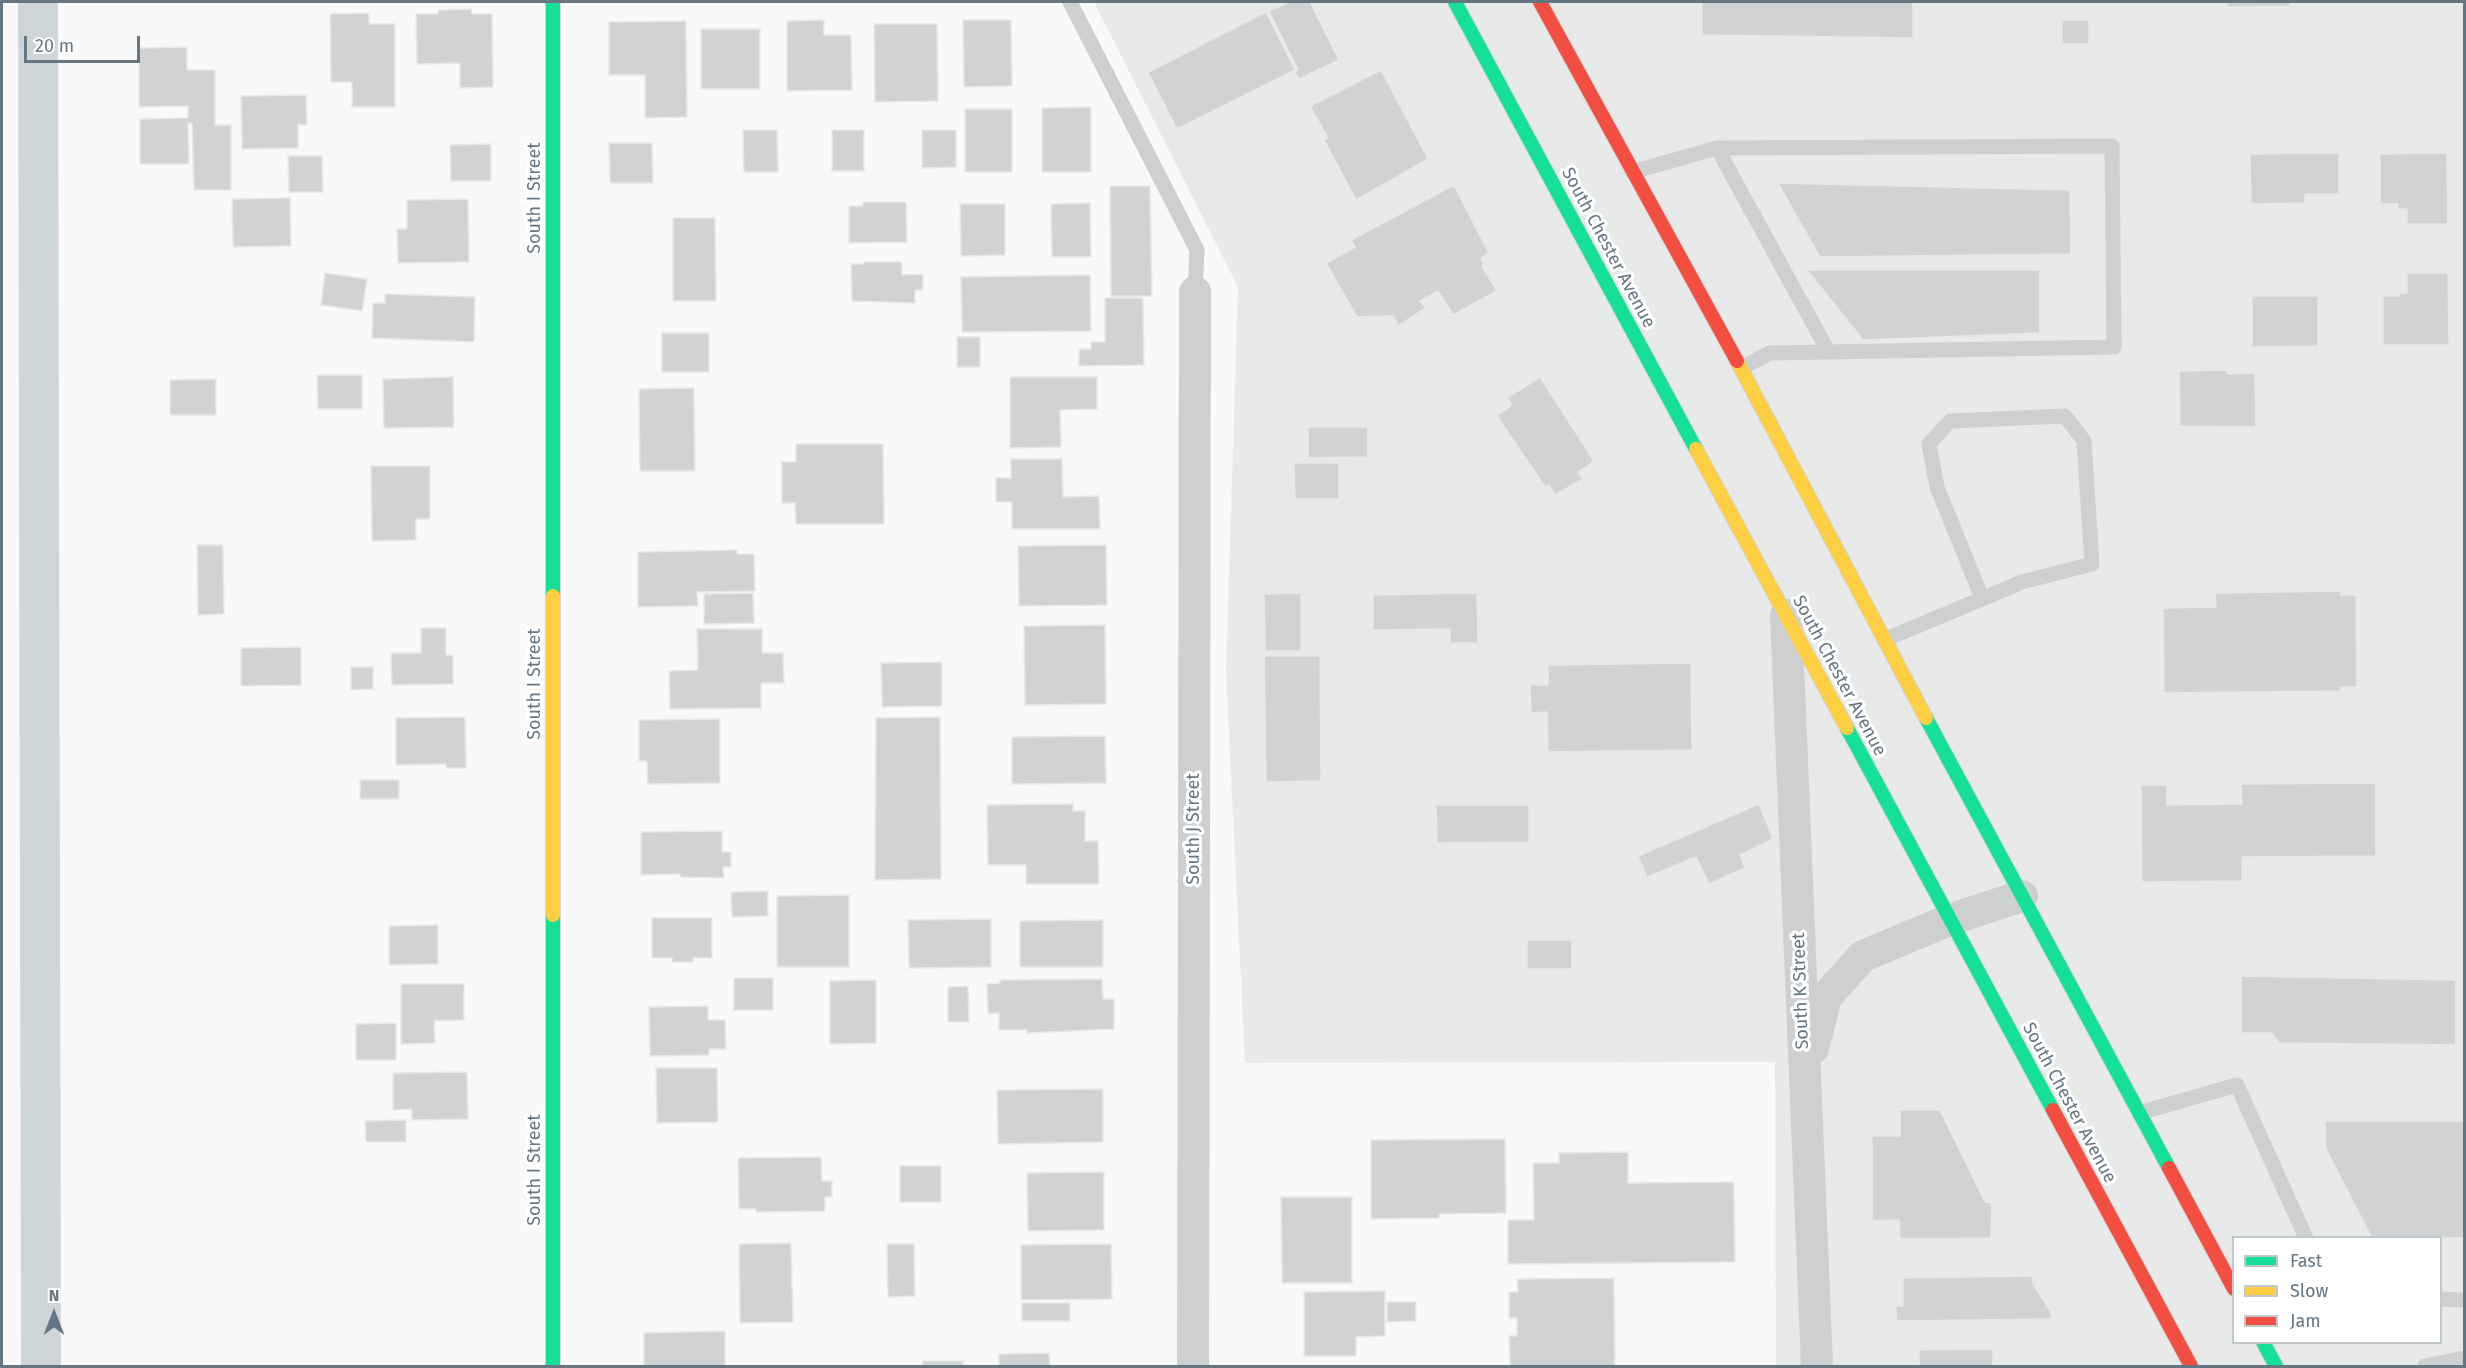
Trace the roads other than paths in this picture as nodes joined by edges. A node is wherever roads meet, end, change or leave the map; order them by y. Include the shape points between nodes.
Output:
1 (553, 2) edge
2 (1070, 2) edge
3 (1455, 2) edge
4 (1540, 2) edge
5 (1717, 148) junction
6 (1632, 172) junction
7 (1195, 292) joint
8 (1828, 351) junction
9 (1741, 368) junction
10 (1982, 598) junction
11 (1786, 615) junction
12 (1884, 640) junction
13 (2022, 896) junction
14 (1949, 920) junction
15 (1805, 1081) junction
16 (2139, 1113) junction
17 (2305, 1236) edge
18 (2232, 1284) edge
19 (2442, 1299) edge
20 (2464, 1299) edge
21 (2264, 1344) edge
22 (2464, 1358) edge
23 (553, 1366) edge
24 (1193, 1366) edge
25 (1817, 1366) edge
26 (2191, 1366) edge
27 (2276, 1366) edge
28 (2425, 1366) edge

1 - 23 main road, South I Street
2 - 7 lane via 1197,250
3 - 11 main road, South Chester Avenue
4 - 6 main road
5 - 6 lane
5 - 8 lane
5 - 8 lane via 2112,146 2114,347
6 - 9 main road
7 - 24 street, South J Street
8 - 9 lane via 1770,352
9 - 12 main road
10 - 10 lane via 2022,582 2092,564 2084,441 2065,416 1950,421 1929,444 1937,487
10 - 12 lane
11 - 14 main road, South Chester Avenue
11 - 15 street, South K Street
12 - 13 main road
13 - 14 street
13 - 16 main road
14 - 15 street via 1863,956 1826,997
14 - 26 main road, South Chester Avenue
15 - 25 street, South K Street
16 - 17 lane via 2237,1085
16 - 18 main road
19 - 20 lane
21 - 27 main road
22 - 28 lane

